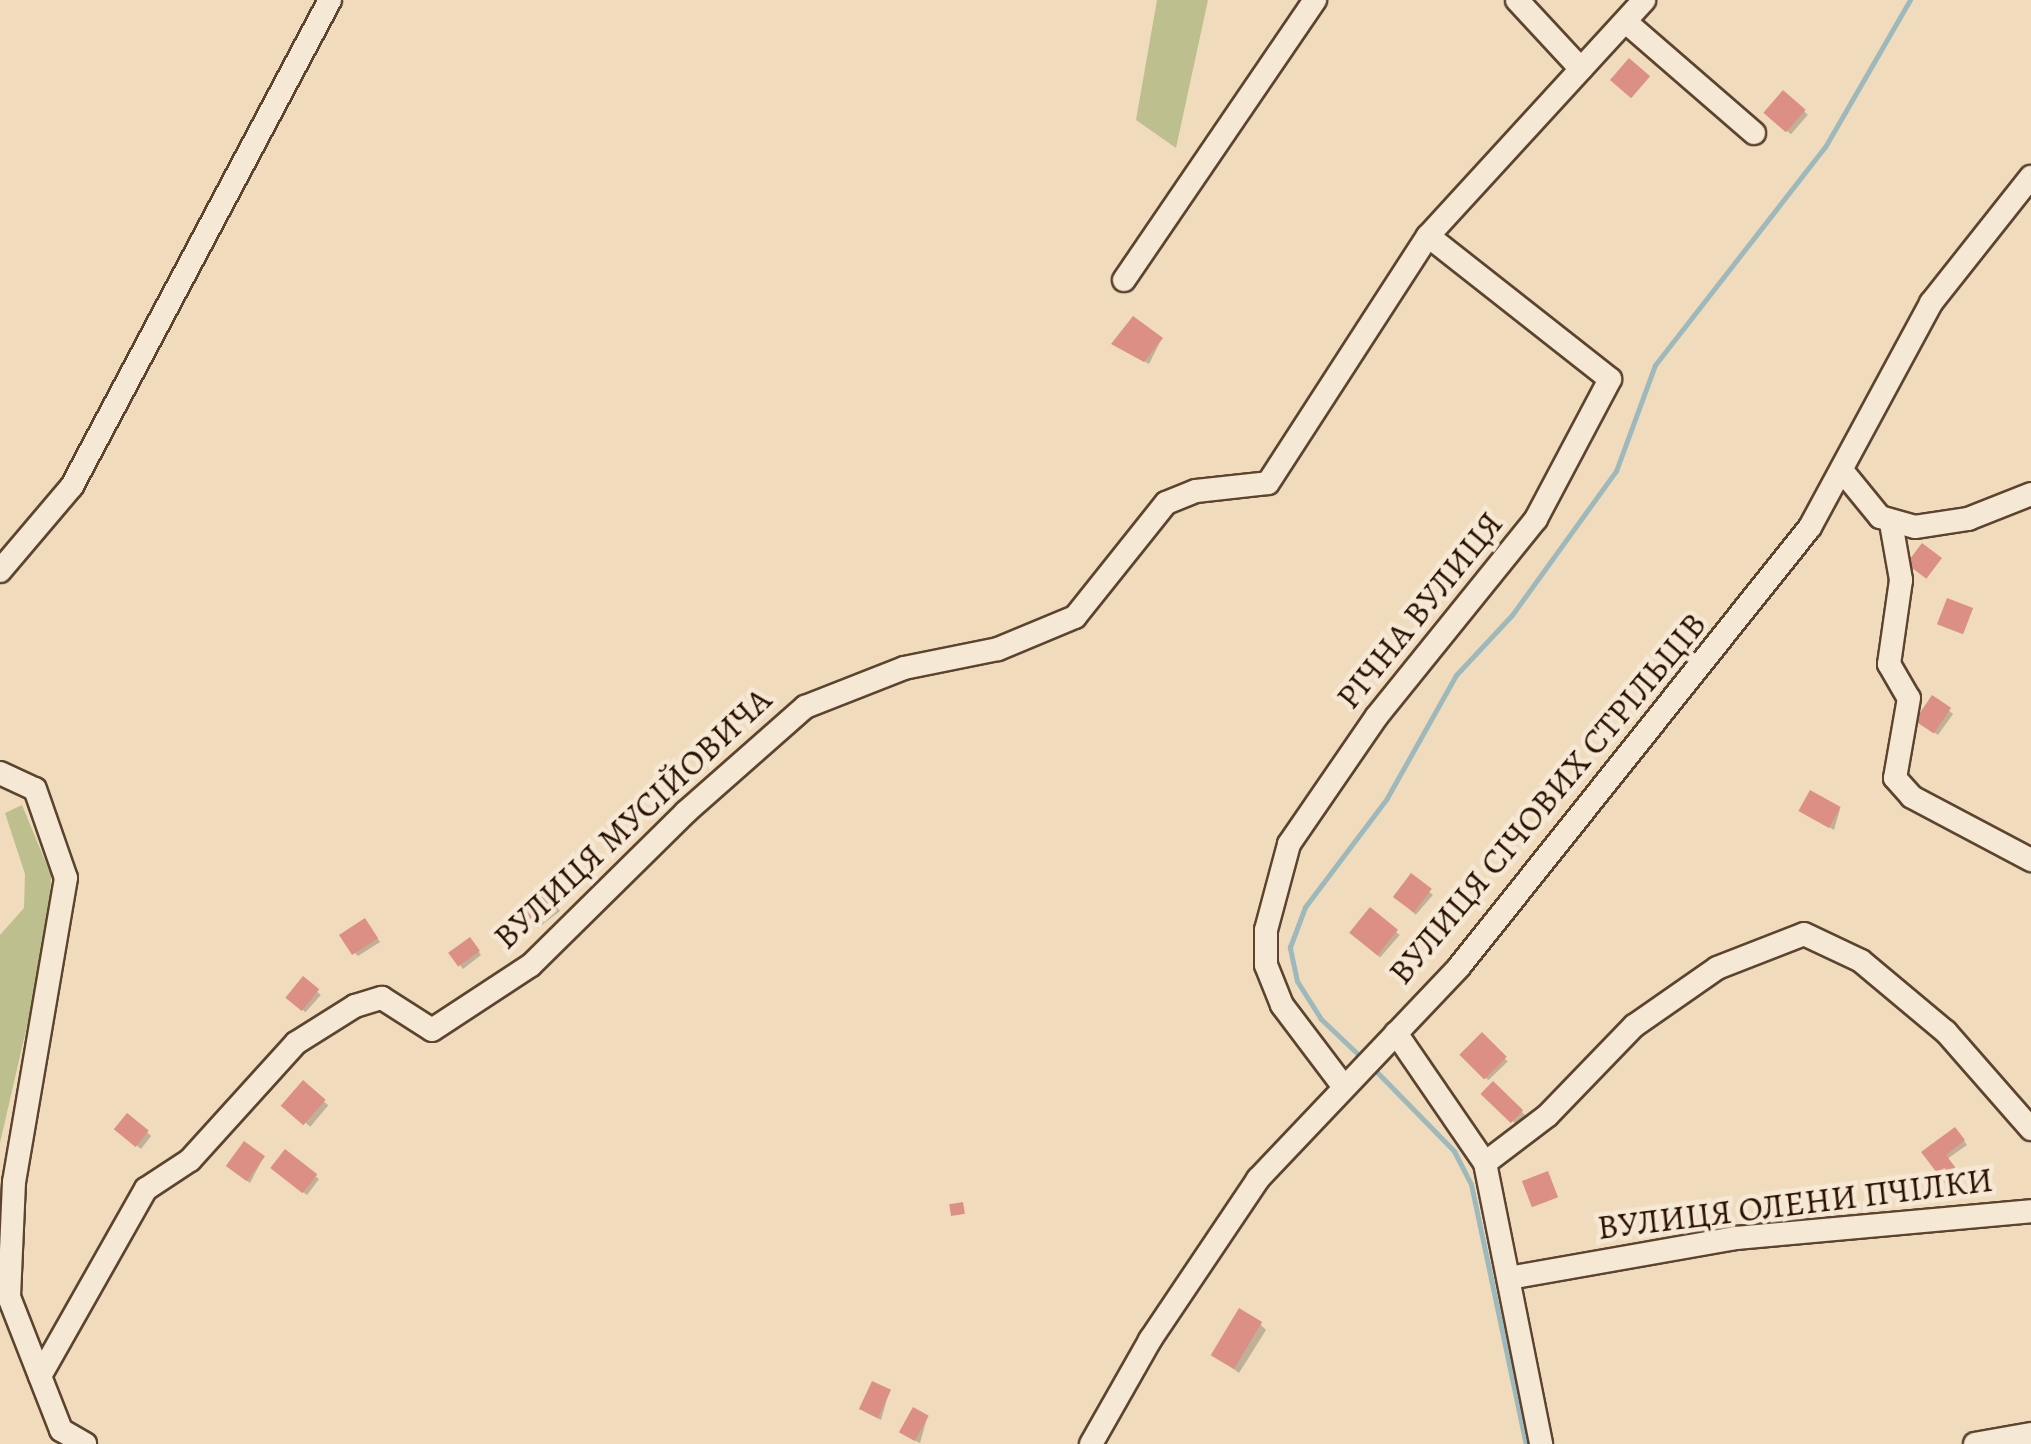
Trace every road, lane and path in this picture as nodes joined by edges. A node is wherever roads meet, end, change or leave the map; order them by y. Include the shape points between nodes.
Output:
1 (330, 0) edge
2 (1316, 0) edge
3 (1517, 0) edge
4 (1644, 0) edge
5 (1627, 23) junction
6 (1581, 69) junction
7 (1754, 133) dead end
8 (2031, 177) edge
9 (1428, 236) junction
10 (1124, 280) dead end
11 (1844, 473) junction
12 (2031, 494) edge
13 (1891, 523) junction
14 (0, 572) edge
15 (0, 773) edge
16 (2031, 860) edge
17 (1396, 1033) junction
18 (1351, 1080) junction
19 (2031, 1129) edge
20 (1485, 1164) junction
21 (2031, 1211) edge
22 (1509, 1278) junction
23 (40, 1376) junction
24 (2031, 1434) edge
25 (58, 1437) edge
26 (86, 1444) edge
27 (1091, 1444) edge
28 (1541, 1444) edge
29 (1975, 1444) edge

1 - 14 street via 72,486
2 - 10 street
3 - 6 street
4 - 5 street, ВУЛИЦЯ МУСІЙОВИЧА
5 - 6 street, ВУЛИЦЯ МУСІЙОВИЧА
5 - 7 street
6 - 9 street, ВУЛИЦЯ МУСІЙОВИЧА
8 - 11 street, ВУЛИЦЯ СІЧОВИХ СТРІЛЬЦІВ via 1930,303
9 - 18 street, РІЧНА ВУЛИЦЯ via 1610,379 1536,518 1378,716 1289,844 1266,930 1266,965 1282,1004
9 - 23 street, ВУЛИЦЯ МУСІЙОВИЧА via 1268,484 1196,492 1166,503 1075,616 998,649 904,668 804,706 531,965 432,1030 382,998 355,1006 296,1043 190,1160 146,1190
11 - 13 street
11 - 17 street, ВУЛИЦЯ СІЧОВИХ СТРІЛЬЦІВ via 1810,528 1613,781
12 - 13 street via 1968,519 1915,527
13 - 16 street via 1902,580 1889,664 1908,698 1895,778 1912,797
15 - 23 street via 35,789 66,878 14,1182 9,1297
17 - 18 street, ВУЛИЦЯ СІЧОВИХ СТРІЛЬЦІВ
17 - 20 street
18 - 27 street, ВУЛИЦЯ СІЧОВИХ СТРІЛЬЦІВ via 1258,1179
19 - 20 street via 1946,1032 1861,961 1804,934 1717,968 1634,1026 1548,1116
20 - 22 street
21 - 22 street, ВУЛИЦЯ ОЛЕНИ ПЧІЛКИ via 1736,1238
22 - 28 street
23 - 25 street
24 - 29 street
25 - 26 street

